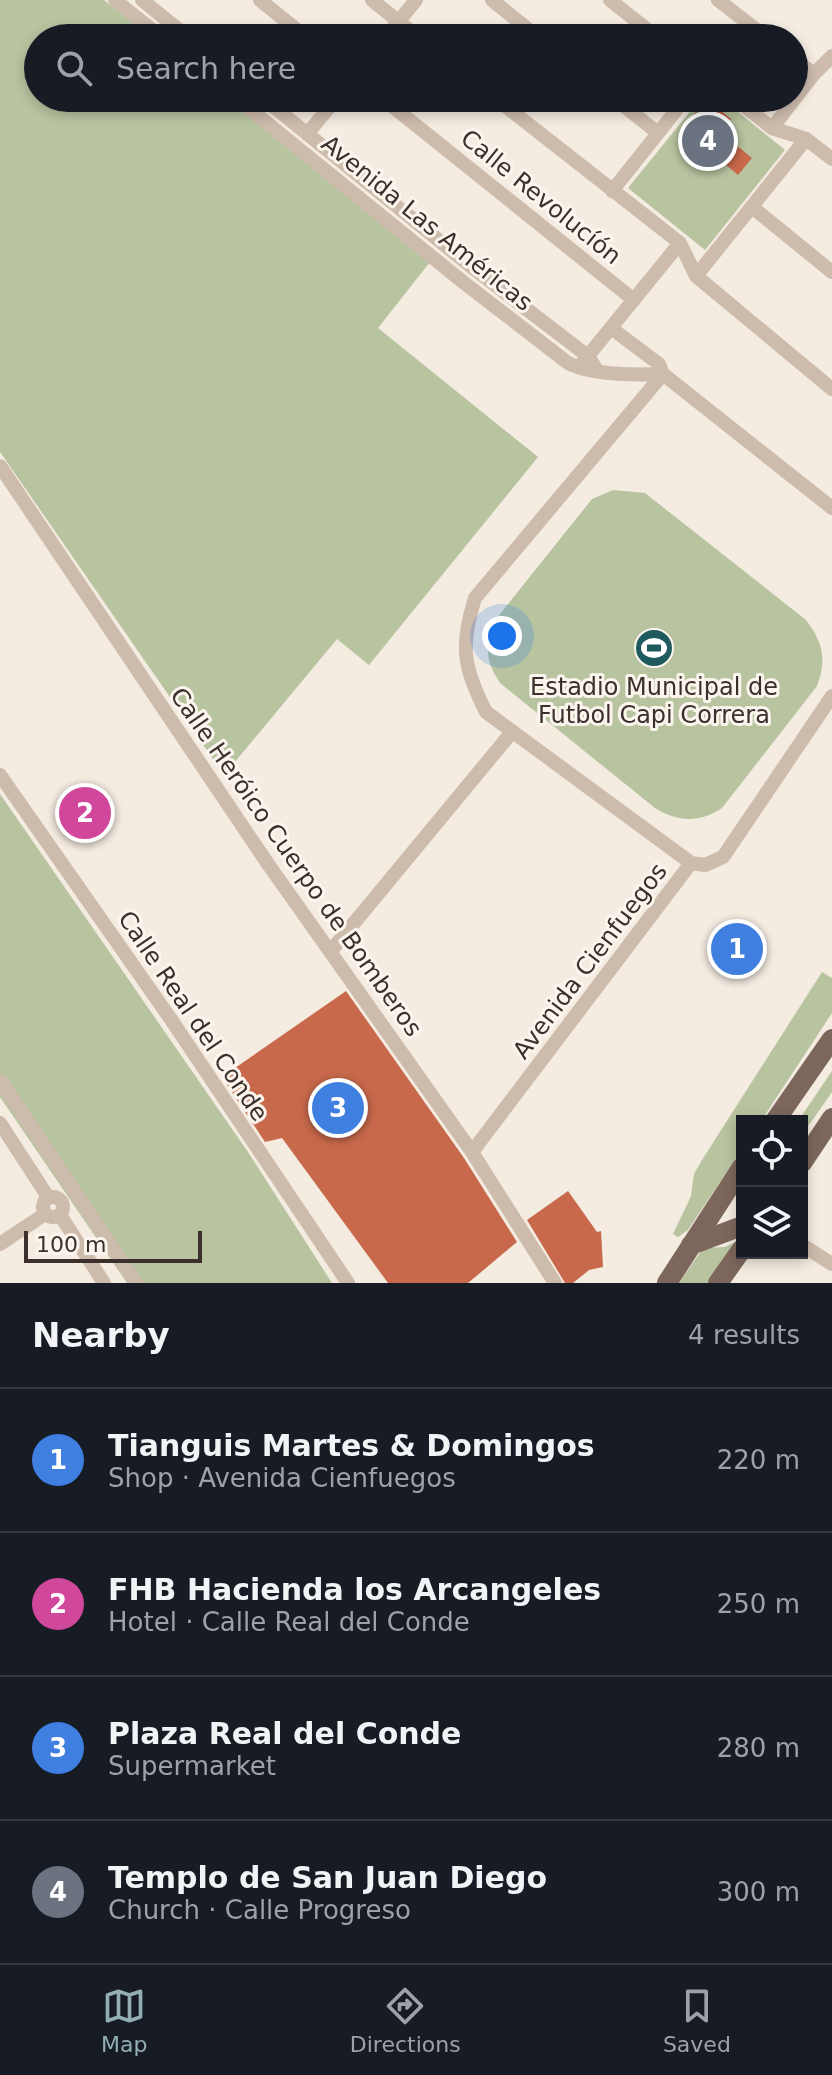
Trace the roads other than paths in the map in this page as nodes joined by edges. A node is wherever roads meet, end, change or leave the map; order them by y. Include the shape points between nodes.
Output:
1 (115, 0) edge
2 (142, 0) edge
3 (260, 0) edge
4 (372, 0) edge
5 (416, 0) edge
6 (492, 0) edge
7 (610, 0) edge
8 (718, 0) edge
9 (399, 22) junction
10 (145, 24) edge
11 (171, 24) edge
12 (290, 24) edge
13 (402, 24) edge
14 (522, 24) edge
15 (640, 24) edge
16 (749, 24) edge
17 (832, 56) edge
18 (808, 70) edge
19 (814, 74) junction
20 (808, 82) edge
21 (254, 112) edge
22 (280, 112) edge
23 (325, 112) edge
24 (399, 112) edge
25 (513, 112) edge
26 (632, 112) edge
27 (675, 112) edge
28 (752, 112) edge
29 (784, 112) edge
30 (286, 117) junction
31 (772, 128) junction
32 (276, 130) junction
33 (658, 133) junction
34 (307, 134) junction
35 (806, 139) junction
36 (832, 159) edge
37 (612, 191) junction
38 (752, 207) junction
39 (680, 243) junction
40 (473, 268) junction
41 (832, 272) edge
42 (696, 276) junction
43 (463, 282) junction
44 (634, 300) junction
45 (611, 328) junction
46 (592, 363) junction
47 (663, 374) junction
48 (832, 389) edge
49 (0, 466) edge
50 (832, 507) edge
51 (832, 696) edge
52 (512, 732) junction
53 (0, 775) edge
54 (691, 863) junction
55 (330, 952) junction
56 (832, 1039) edge
57 (0, 1080) edge
58 (781, 1115) edge
59 (832, 1118) edge
60 (0, 1123) edge
61 (808, 1150) edge
62 (472, 1152) junction
63 (736, 1176) edge
64 (53, 1214) junction
65 (736, 1228) edge
66 (0, 1244) edge
67 (691, 1245) junction
68 (808, 1249) edge
69 (736, 1258) edge
70 (832, 1264) edge
71 (104, 1283) edge
72 (136, 1283) edge
73 (348, 1283) edge
74 (555, 1283) edge
75 (667, 1283) edge
76 (718, 1283) edge

1 - 10 street
2 - 11 street
3 - 12 street
4 - 9 street
5 - 9 street
6 - 14 street
7 - 15 street
8 - 16 street
9 - 13 street
17 - 19 street
18 - 19 street
19 - 20 street
21 - 32 street, Avenida Las Américas
22 - 30 street, Avenida Las Américas
23 - 34 street
24 - 44 street, Calle Revolucíón
25 - 37 street
26 - 33 street
27 - 33 street
28 - 31 street
29 - 31 street
30 - 32 street
30 - 34 street, Avenida Las Américas
31 - 35 street
32 - 43 street, Avenida Las Américas
33 - 37 street
34 - 40 street, Avenida Las Américas
35 - 36 street
35 - 38 street
37 - 39 street
38 - 41 street
38 - 42 street
39 - 42 street
39 - 44 street
40 - 43 street
40 - 46 street, Avenida Las Américas
42 - 48 street
43 - 46 street, Avenida Las Américas via 576,367
44 - 45 street
45 - 46 street
45 - 47 street via 659,364
46 - 47 street, Avenida Las Américas via 625,376
47 - 50 street
47 - 52 street via 475,598 464,632 469,679 486,712
49 - 55 street, Calle Heróico Cuerpo de Bomberos
51 - 54 street, Avenida Cienfuegos via 723,857 705,865
52 - 54 street
52 - 55 street
53 - 73 street, Calle Real del Conde
54 - 62 street, Avenida Cienfuegos
55 - 62 street, Calle Heróico Cuerpo de Bomberos
56 - 58 main road
57 - 72 street
59 - 61 main road
60 - 64 street via 48,1197 43,1204
62 - 74 street, Calle Heróico Cuerpo de Bomberos
63 - 67 main road
64 - 66 street
64 - 71 street
65 - 67 main road
67 - 75 main road
68 - 70 street
69 - 76 main road

